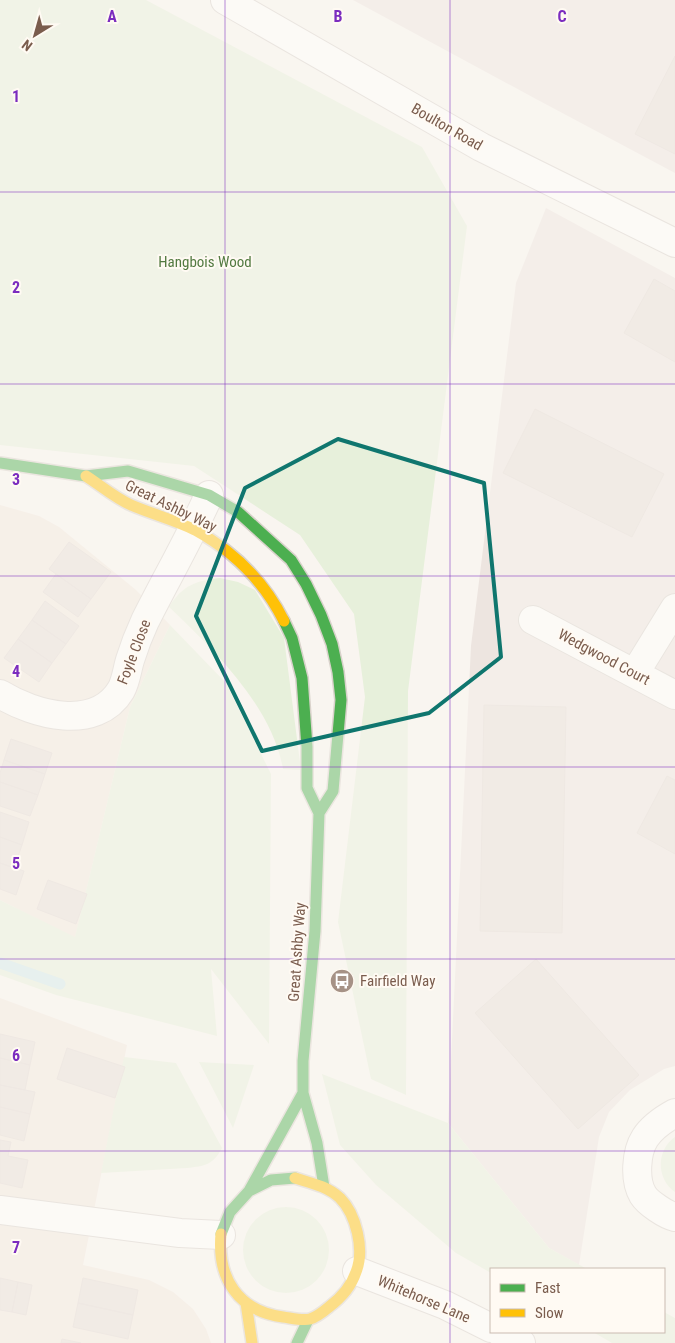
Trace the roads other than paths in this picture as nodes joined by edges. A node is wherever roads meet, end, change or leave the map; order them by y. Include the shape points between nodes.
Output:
1 (225, 0) edge
2 (675, 243) edge
3 (0, 463) edge
4 (86, 476) junction
5 (209, 495) junction
6 (194, 530) junction
7 (675, 608) edge
8 (532, 620) dead end
9 (635, 673) junction
10 (0, 694) edge
11 (675, 696) edge
12 (319, 813) junction
13 (303, 1093) junction
14 (675, 1113) edge
15 (324, 1187) junction
16 (249, 1191) junction
17 (0, 1210) edge
18 (675, 1218) edge
19 (221, 1235) junction
20 (357, 1271) junction
21 (246, 1303) junction
22 (308, 1320) junction
23 (490, 1328) edge
24 (502, 1333) edge
25 (252, 1343) edge
26 (297, 1343) edge
27 (521, 1343) edge

1 - 2 street, Boulton Road via 481,147
3 - 4 street, Great Ashby Way
4 - 5 street, Great Ashby Way via 128,472
4 - 6 street, Great Ashby Way via 129,504
5 - 6 street, Foyle Close
5 - 12 street, Great Ashby Way via 238,512 291,560 306,584 332,644 341,700 333,791
6 - 10 street, Foyle Close via 140,632 125,680 115,698 87,714 69,716 31,709
6 - 12 street, Great Ashby Way via 242,564 260,583 274,601 292,638 302,687 307,788
7 - 9 street
8 - 9 street, Wedgwood Court
9 - 11 street, Wedgwood Court
12 - 13 street, Great Ashby Way via 315,931
13 - 15 street, Great Ashby Way via 317,1143
13 - 16 street, Great Ashby Way
14 - 18 street via 656,1125 646,1137 638,1153 637,1166 643,1195
15 - 16 street, Great Ashby Way via 295,1178 271,1180
15 - 20 street, Great Ashby Way via 340,1198 352,1215 360,1242
16 - 19 street, Great Ashby Way via 230,1212
17 - 19 street via 180,1234
19 - 21 street, Great Ashby Way via 222,1265 231,1287
20 - 22 street, Great Ashby Way via 342,1296
20 - 23 street, Whitehorse Lane via 445,1305
21 - 22 street, Great Ashby Way via 268,1315
21 - 25 street
22 - 26 street
24 - 27 street

